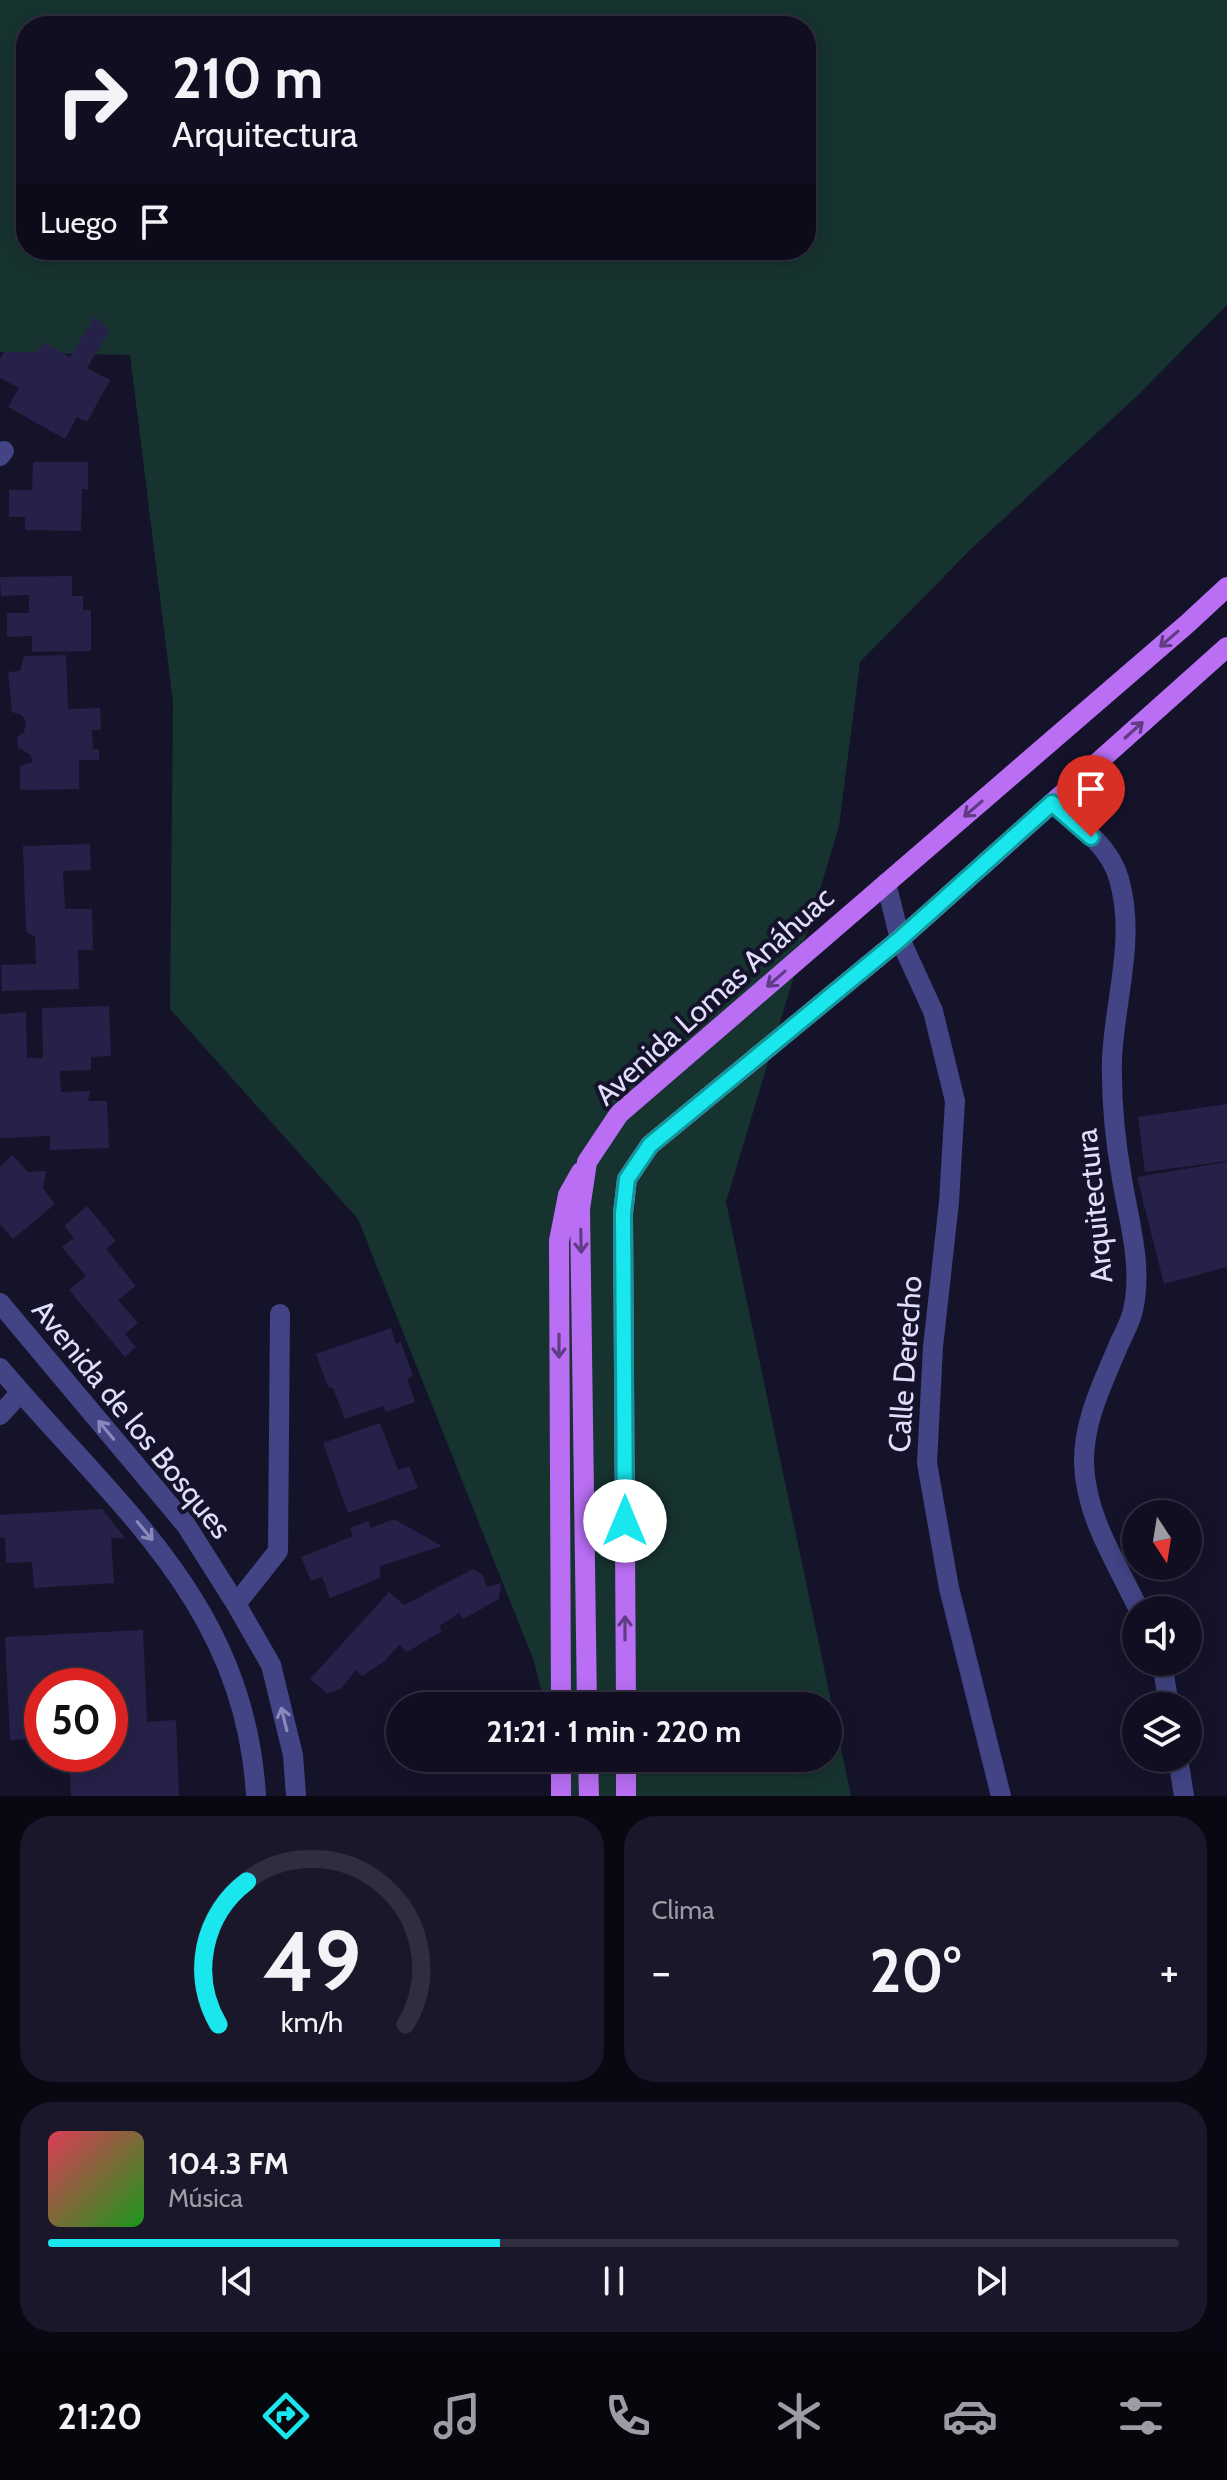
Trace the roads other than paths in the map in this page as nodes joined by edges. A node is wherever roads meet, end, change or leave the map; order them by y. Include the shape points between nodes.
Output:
1 (1227, 587) edge
2 (1227, 647) edge
3 (1052, 803) junction
4 (886, 883) junction
5 (900, 939) junction
6 (587, 1162) junction
7 (0, 1303) edge
8 (280, 1314) dead end
9 (0, 1368) edge
10 (20, 1393) junction
11 (0, 1415) edge
12 (1132, 1596) edge
13 (236, 1604) junction
14 (561, 1692) edge
15 (587, 1692) edge
16 (626, 1692) edge
17 (561, 1772) edge
18 (588, 1772) edge
19 (626, 1772) edge
20 (1180, 1772) edge
21 (256, 1796) edge
22 (296, 1796) edge
23 (561, 1796) edge
24 (589, 1796) edge
25 (626, 1796) edge
26 (1001, 1796) edge
27 (1184, 1796) edge

1 -> 4 main road, Avenida Lomas Anáhuac
3 -> 2 main road
3 - 5 main road
3 - 12 street, Arquitectura via 1102,849 1118,875 1126,910 1126,953 1112,1059 1121,1178 1136,1254 1133,1310 1088,1419 1084,1465 1095,1523
4 - 5 street, Calle Derecho
4 -> 6 main road, Avenida Lomas Anáhuac via 619,1114
16 -> 5 main road via 627,1179 650,1145
5 - 26 street, Calle Derecho via 933,1011 955,1101 927,1463 949,1588
6 -> 14 main road via 568,1195 559,1241
6 -> 15 main road, Avenida Lomas Anáhuac via 580,1209
13 -> 7 street, Avenida de los Bosques via 186,1525
8 - 13 street via 278,1551
9 - 10 street, Avenida de los Bosques
10 - 11 street
10 -> 21 street, Avenida de los Bosques via 141,1526 186,1585 235,1687 251,1748
22 -> 13 street, Avenida de los Bosques via 293,1755 271,1665
17 - 23 main road
18 - 24 main road
19 - 25 main road
20 - 27 street

